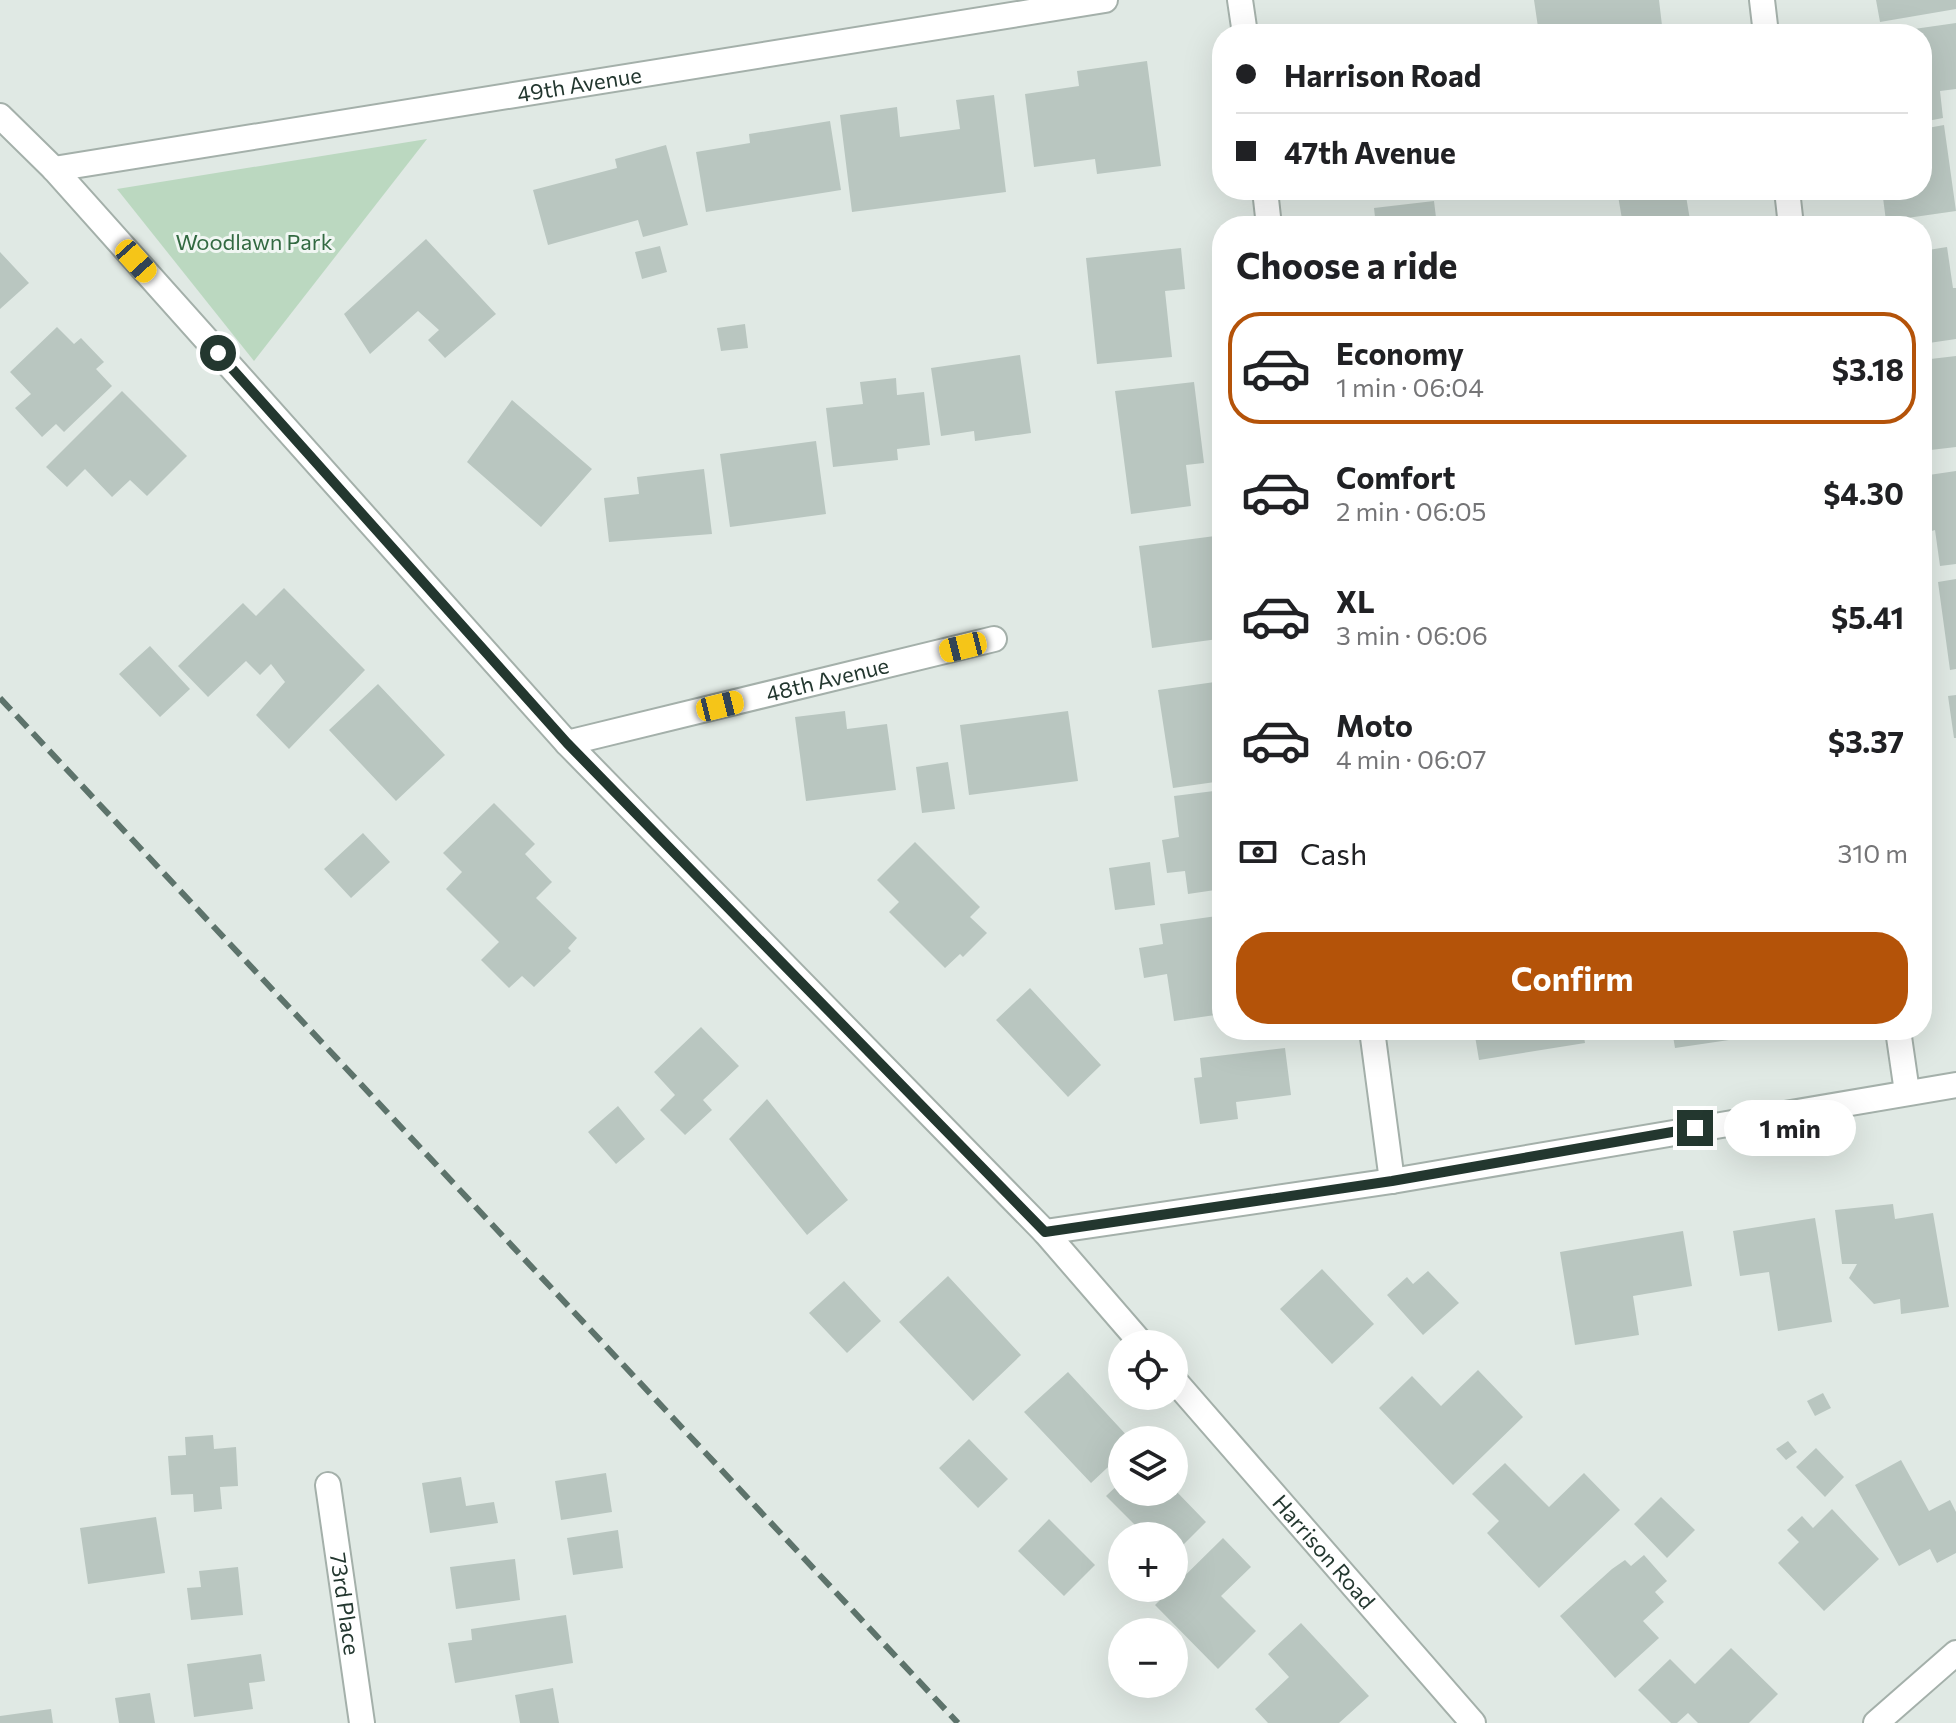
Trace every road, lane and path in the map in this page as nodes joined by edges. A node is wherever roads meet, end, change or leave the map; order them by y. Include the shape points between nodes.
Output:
1 (1105, 0) edge
2 (1240, 0) edge
3 (1762, 0) edge
4 (1244, 24) edge
5 (1765, 24) edge
6 (0, 116) edge
7 (54, 169) junction
8 (994, 639) dead end
9 (567, 743) junction
10 (1373, 1040) edge
11 (1899, 1040) edge
12 (1956, 1085) edge
13 (1907, 1092) junction
14 (1392, 1181) junction
15 (1045, 1232) junction
16 (1130, 1330) edge
17 (1188, 1396) edge
18 (328, 1485) dead end
19 (1956, 1653) edge
20 (362, 1723) edge
21 (1473, 1723) edge
22 (1876, 1723) edge

1 - 7 street, 49th Avenue
2 - 4 street
3 - 5 street
6 - 7 street
7 - 9 street
8 - 9 street, 48th Avenue
9 - 15 street
10 - 14 street
11 - 13 street
12 - 13 street
13 - 14 street
14 - 15 street
15 - 16 street
17 - 21 street, Harrison Road
18 - 20 street, 73rd Place
19 - 22 street

